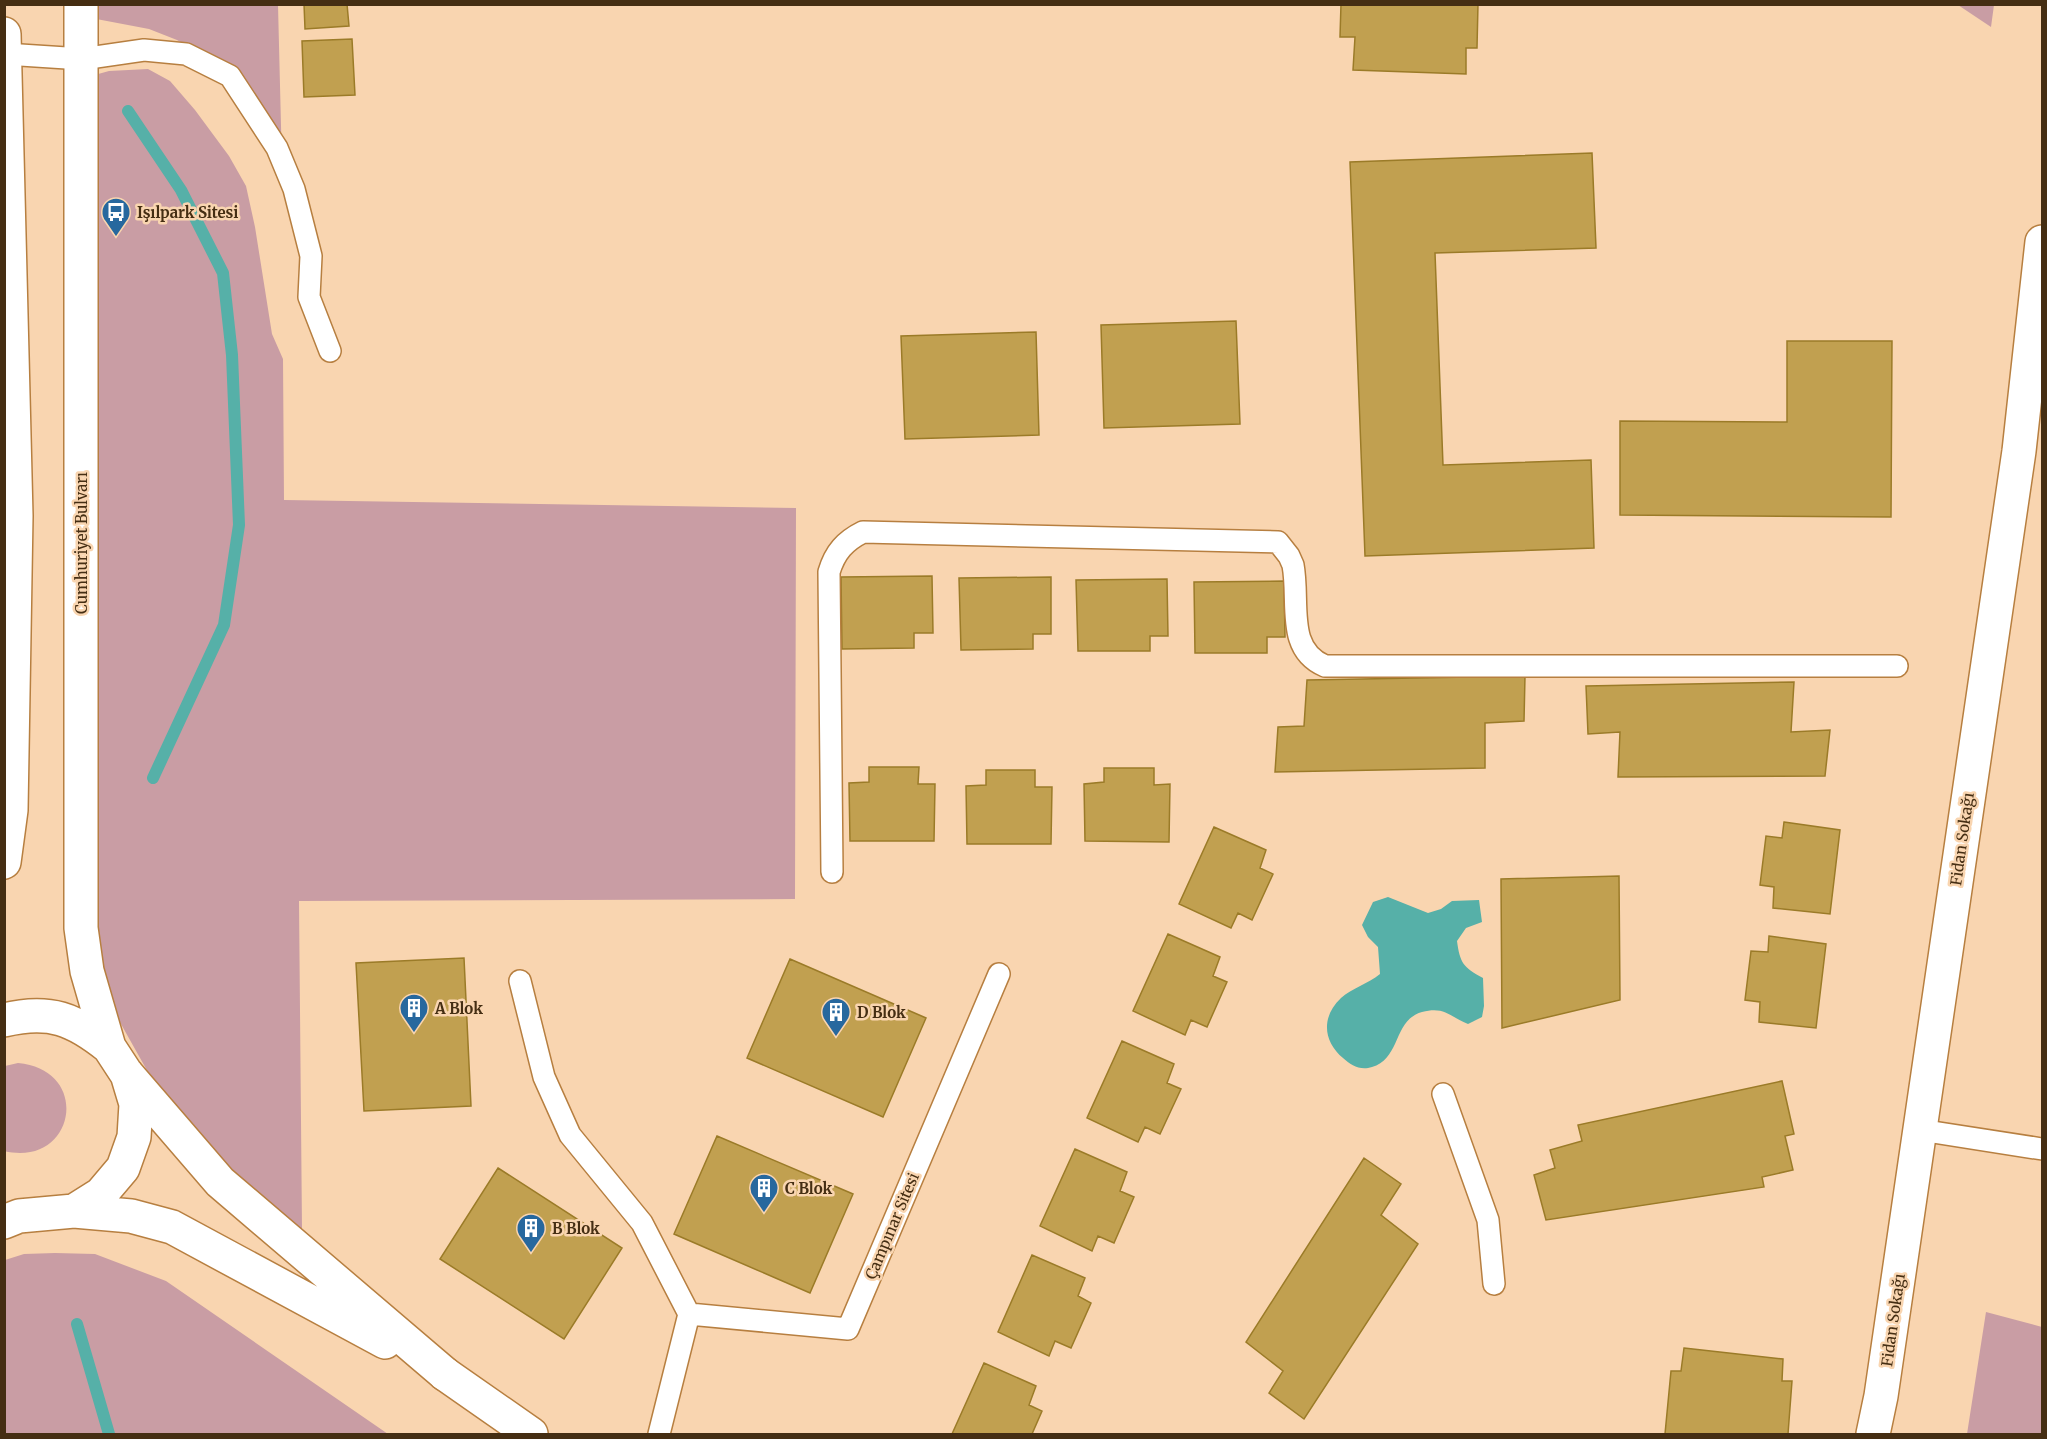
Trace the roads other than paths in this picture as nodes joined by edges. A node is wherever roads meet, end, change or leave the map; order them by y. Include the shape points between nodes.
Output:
1 (81, 4) edge
2 (4, 34) edge
3 (5, 54) edge
4 (82, 59) junction
5 (2043, 242) edge
6 (330, 351) dead end
7 (1897, 666) dead end
8 (4, 862) edge
9 (832, 872) dead end
10 (999, 974) dead end
11 (520, 981) dead end
12 (4, 1020) edge
13 (118, 1060) junction
14 (1443, 1094) dead end
15 (1920, 1130) junction
16 (2043, 1149) edge
17 (74, 1211) junction
18 (9, 1217) edge
19 (1494, 1284) dead end
20 (689, 1314) junction
21 (445, 1374) junction
22 (531, 1434) edge
23 (659, 1434) edge
24 (1873, 1434) edge

1 - 4 street, Cumhuriyet Bulvarı
2 - 3 street
3 - 4 lane
3 - 8 street via 16,516 11,810
4 - 6 lane via 144,50 186,54 230,76 277,148 294,189 310,256 309,297
4 - 13 street, Cumhuriyet Bulvarı via 81,928 87,971
5 - 15 street, Fidan Sokağı via 2019,451
7 - 9 lane via 1325,666 1308,656 1298,638 1293,565 1278,542 863,532 841,546 829,572
10 - 20 lane, Çampınar Sitesi via 848,1329
11 - 20 lane via 544,1077 570,1135 642,1222
12 - 13 street via 26,1015 56,1017 85,1028
13 - 17 street, Cumhuriyet Bulvarı via 136,1104 135,1137 123,1168 102,1194
13 - 21 street via 220,1182
14 - 19 lane via 1488,1220
15 - 16 lane
15 - 24 street, Fidan Sokağı
17 - 18 street
17 - 21 street via 131,1216 172,1227
20 - 23 lane
21 - 22 street

